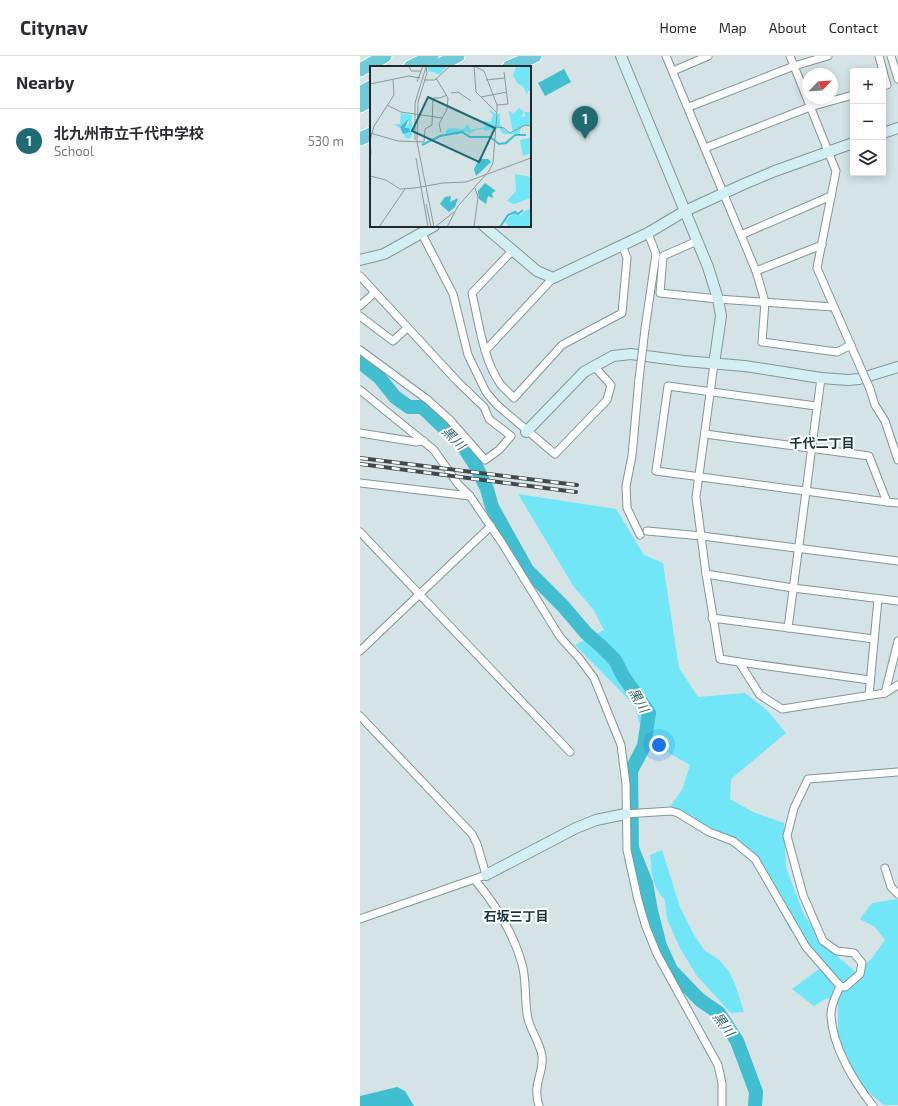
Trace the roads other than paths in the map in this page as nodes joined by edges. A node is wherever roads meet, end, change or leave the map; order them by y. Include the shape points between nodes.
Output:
1 (385, 56) edge
2 (432, 56) edge
3 (458, 56) edge
4 (535, 56) edge
5 (621, 56) edge
6 (666, 56) edge
7 (708, 56) edge
8 (790, 56) edge
9 (828, 56) edge
10 (879, 56) edge
11 (891, 56) edge
12 (412, 66) edge
13 (437, 66) edge
14 (511, 66) edge
15 (794, 66) junction
16 (882, 68) edge
17 (360, 70) edge
18 (672, 71) junction
19 (898, 79) edge
20 (370, 88) edge
21 (360, 93) edge
22 (850, 96) edge
23 (370, 101) edge
24 (360, 106) edge
25 (810, 107) junction
26 (689, 108) junction
27 (898, 128) edge
28 (886, 132) edge
29 (370, 134) edge
30 (360, 139) edge
31 (850, 144) edge
32 (705, 148) junction
33 (827, 152) junction
34 (724, 194) junction
35 (831, 196) junction
36 (685, 211) junction
37 (432, 227) edge
38 (485, 227) edge
39 (648, 233) junction
40 (422, 234) junction
41 (741, 235) junction
42 (697, 241) junction
43 (622, 245) junction
44 (822, 245) junction
45 (512, 251) junction
46 (360, 260) edge
47 (756, 271) junction
48 (360, 276) edge
49 (553, 278) junction
50 (374, 292) junction
51 (718, 299) junction
52 (765, 302) junction
53 (360, 306) edge
54 (833, 307) junction
55 (360, 316) edge
56 (407, 328) junction
57 (851, 345) junction
58 (360, 350) edge
59 (486, 350) junction
60 (714, 364) junction
61 (594, 366) junction
62 (898, 367) edge
63 (821, 378) junction
64 (360, 390) edge
65 (711, 392) junction
66 (816, 406) junction
67 (526, 432) junction
68 (360, 433) edge
69 (705, 434) junction
70 (424, 441) junction
71 (811, 448) junction
72 (898, 460) edge
73 (699, 477) junction
74 (360, 483) edge
75 (805, 491) junction
76 (470, 496) junction
77 (888, 502) junction
78 (898, 503) edge
79 (491, 526) junction
80 (647, 531) dead end
81 (360, 532) edge
82 (640, 535) dead end
83 (702, 536) junction
84 (798, 548) junction
85 (898, 561) edge
86 (706, 574) junction
87 (793, 588) junction
88 (420, 594) junction
89 (878, 599) junction
90 (898, 601) edge
91 (712, 618) junction
92 (788, 628) junction
93 (874, 639) junction
94 (898, 641) edge
95 (360, 651) edge
96 (739, 662) junction
97 (870, 680) junction
98 (898, 685) edge
99 (885, 693) junction
100 (868, 695) junction
101 (360, 716) edge
102 (570, 752) dead end
103 (898, 772) edge
104 (627, 814) junction
105 (885, 868) dead end
106 (486, 875) junction
107 (475, 880) junction
108 (898, 894) edge
109 (360, 918) edge
110 (840, 986) junction
111 (539, 1106) edge
112 (722, 1106) edge
113 (873, 1106) edge

1 - 17 highway
2 - 12 highway
3 - 13 highway
4 - 14 highway
5 - 36 street
6 - 18 street
7 - 18 street
8 - 15 street
9 - 15 street
10 - 16 street
11 - 19 street
15 - 25 street
15 - 26 street
18 - 26 street
20 - 21 highway
22 - 25 street
23 - 24 highway
25 - 32 street
25 - 33 street
26 - 32 street
27 - 28 street
29 - 30 highway
31 - 33 street
32 - 34 street
33 - 34 street via 775,171
33 - 35 street via 836,171
34 - 36 street
34 - 41 street
35 - 41 street
35 - 44 street
36 - 39 street
36 - 42 street
37 - 40 street
38 - 45 street
39 - 43 street
39 - 82 street, bridge via 656,254 645,329 632,456 626,486 627,508
40 - 46 street via 384,254
40 - 67 street via 453,294 468,355 476,374 497,405
41 - 47 street
42 - 51 street
42 - 51 street via 663,256 660,293
43 - 49 street
43 - 59 street via 627,258 622,313 562,345 514,398 501,384
44 - 47 street
44 - 54 street via 817,268
45 - 49 street via 537,271
45 - 59 street via 472,293
47 - 52 street
48 - 50 street
49 - 59 street
50 - 53 street
50 - 56 street
51 - 52 street
51 - 60 street via 721,316
52 - 54 street
52 - 57 street via 762,342 837,352
54 - 57 street
55 - 56 street via 392,341
56 - 58 street via 484,408 489,418 511,436 499,450 485,460 450,420 428,400
57 - 72 street, bridge via 875,404 885,421
60 - 61 street via 631,354 613,356
60 - 63 street via 745,366
60 - 65 street
61 - 67 street via 584,372
61 - 67 street via 611,384 607,400 555,454
62 - 63 street via 859,380
63 - 66 street
64 - 70 street
65 - 66 street
65 - 69 street
65 - 73 street via 668,386 656,471
66 - 71 street
68 - 70 street
69 - 71 street
69 - 73 street
70 - 76 street
71 - 75 street
71 - 77 street via 869,456
73 - 75 street
73 - 83 street via 696,497
74 - 76 street
75 - 77 street
75 - 84 street
76 - 79 street
77 - 78 street
79 - 88 street
79 - 104 street via 560,637 594,678 621,745
80 - 83 street
81 - 88 street
83 - 84 street
83 - 86 street
84 - 85 street
84 - 87 street
86 - 87 street
86 - 91 street
87 - 89 street
87 - 92 street
88 - 95 street
88 - 102 street
89 - 90 street
89 - 93 street
91 - 92 street
91 - 96 street via 720,658
92 - 93 street
93 - 97 street
94 - 99 street
96 - 97 street
96 - 100 street via 760,695 782,709
97 - 100 street
98 - 99 street
99 - 100 street
101 - 106 street via 472,834
103 - 110 street via 808,779 794,808 787,836 803,895 823,941 837,950 854,953 862,963 860,974 845,987
104 - 106 street via 596,820 576,828
104 - 110 street via 671,811 678,813 709,832 733,842 755,858 806,947
104 - 112 street via 626,850 646,927 657,954 718,1065 722,1083
105 - 108 street via 891,887
106 - 107 street
107 - 109 street
107 - 111 street via 496,905 523,965 529,1025 542,1053 535,1095
110 - 113 street via 830,1014 838,1046 852,1077

